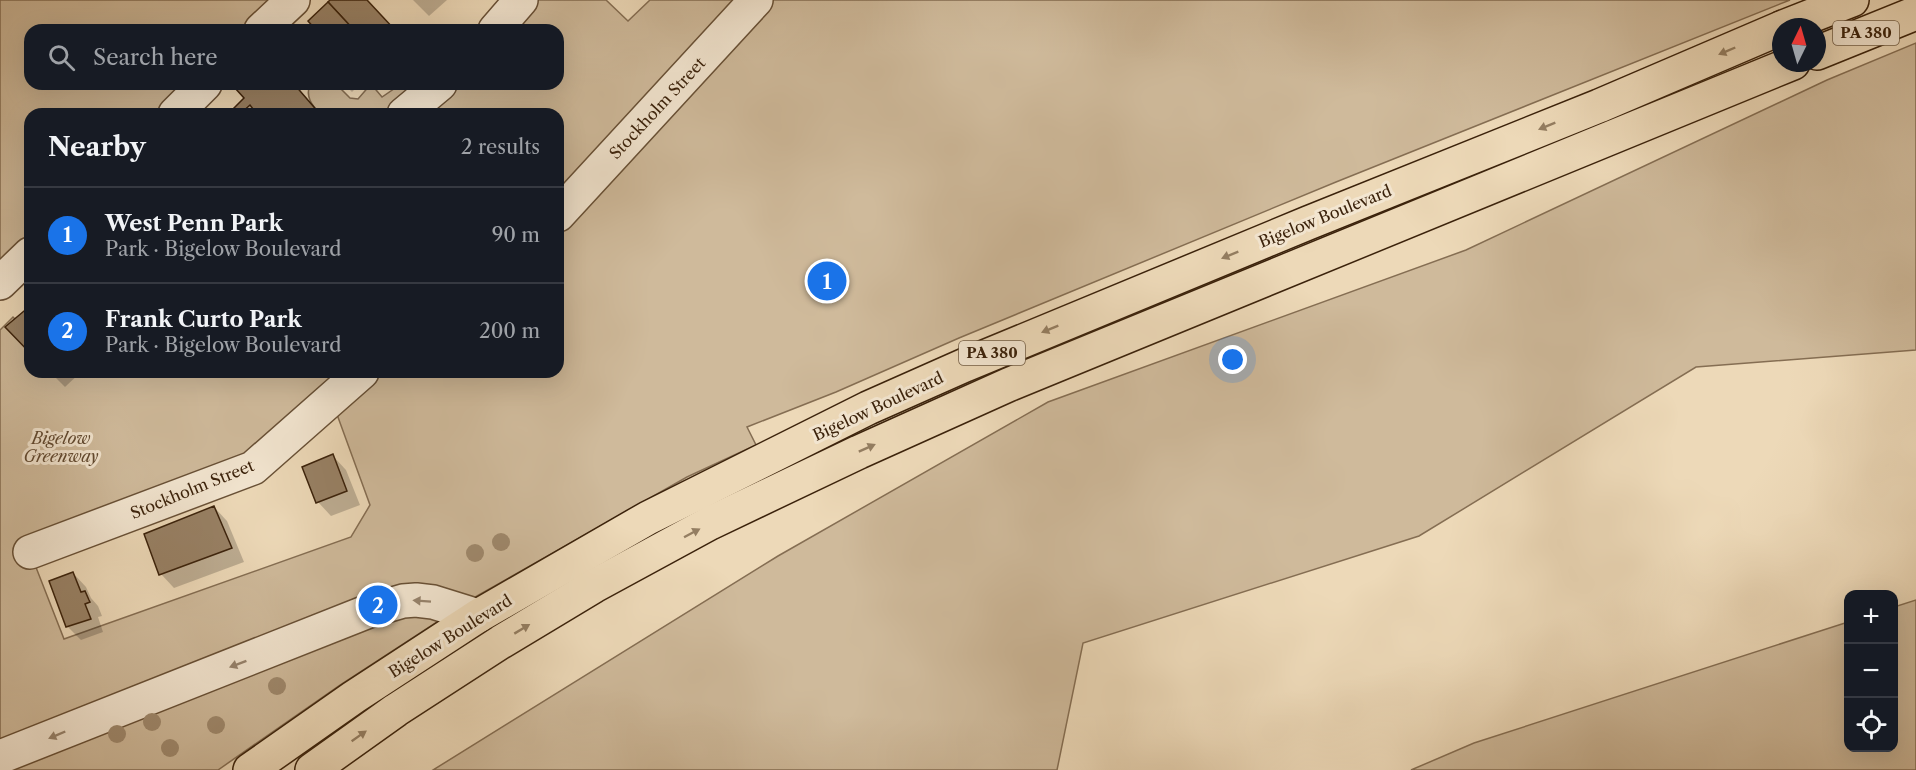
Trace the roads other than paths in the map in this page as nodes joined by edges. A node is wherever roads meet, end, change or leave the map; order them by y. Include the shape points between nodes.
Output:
1 (293, 0) edge
2 (521, 0) edge
3 (756, 0) edge
4 (1852, 0) edge
5 (1916, 13) edge
6 (1805, 18) edge
7 (267, 24) edge
8 (500, 24) edge
9 (1772, 31) edge
10 (1826, 49) edge
11 (1772, 72) edge
12 (199, 90) edge
13 (433, 90) edge
14 (181, 108) edge
15 (411, 108) edge
16 (564, 208) edge
17 (24, 260) edge
18 (0, 283) edge
19 (356, 378) edge
20 (30, 552) dead end
21 (478, 616) junction
22 (0, 757) edge
23 (250, 770) edge
24 (312, 770) edge

1 - 7 street
2 - 8 street
3 - 16 street, Stockholm Street
4 - 6 main road, Bigelow Boulevard / PA 380
5 - 10 main road, PA 380
9 -> 21 main road, Bigelow Boulevard / PA 380 via 868,408 648,518
24 -> 11 main road, Bigelow Boulevard / PA 380 via 501,642 710,523 1008,385
12 - 14 street
13 - 15 street
17 - 18 street
19 - 20 street, Stockholm Street via 253,468
21 -> 22 street via 433,602 403,601 369,611
21 - 23 main road, Bigelow Boulevard / PA 380

